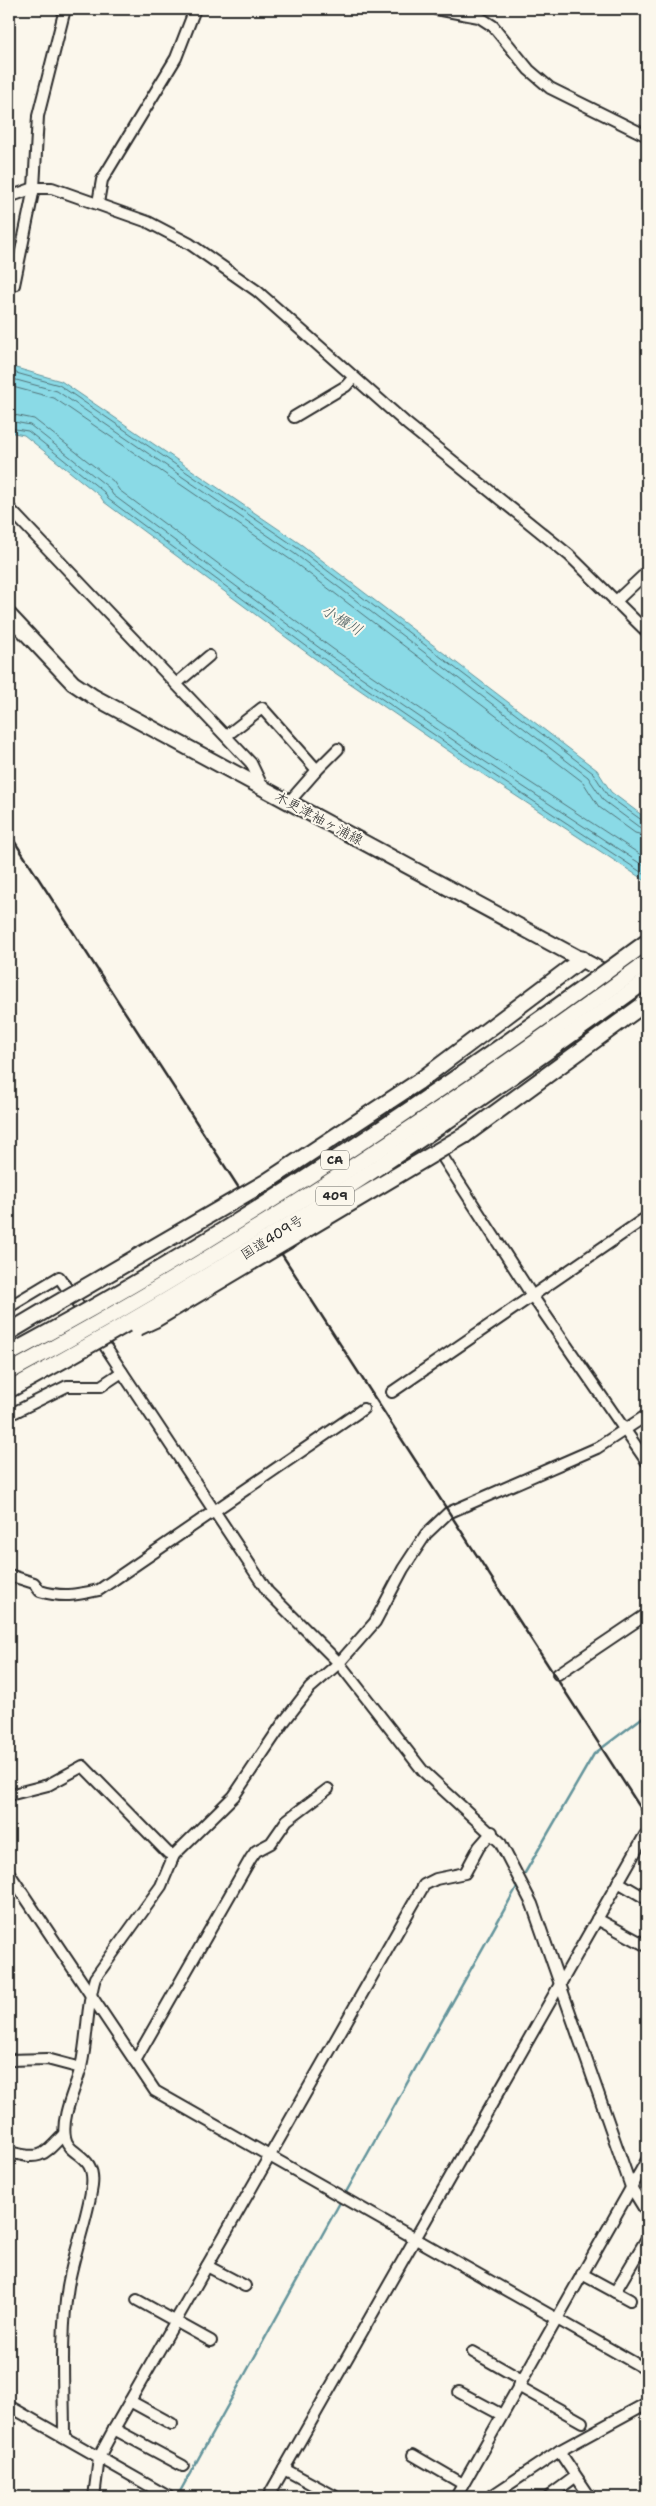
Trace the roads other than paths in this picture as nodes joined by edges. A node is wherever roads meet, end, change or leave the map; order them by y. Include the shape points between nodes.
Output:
1 (66, 9) edge
2 (195, 9) edge
3 (436, 9) edge
4 (647, 136) edge
5 (34, 188) junction
6 (9, 197) edge
7 (98, 203) junction
8 (14, 285) dead end
9 (353, 378) junction
10 (294, 417) dead end
11 (9, 508) edge
12 (647, 572) edge
13 (616, 602) junction
14 (9, 615) edge
15 (647, 632) edge
16 (209, 656) dead end
17 (176, 684) junction
18 (226, 736) junction
19 (338, 749) dead end
20 (317, 770) junction
21 (263, 788) junction
22 (289, 802) junction
23 (647, 942) edge
24 (582, 959) junction
25 (647, 962) edge
26 (647, 980) edge
27 (647, 996) edge
28 (647, 1002) edge
29 (444, 1159) dead end
30 (647, 1217) edge
31 (533, 1297) junction
32 (9, 1307) edge
33 (9, 1332) edge
34 (9, 1354) edge
35 (76, 1354) junction
36 (9, 1372) edge
37 (122, 1372) junction
38 (9, 1390) edge
39 (392, 1392) dead end
40 (363, 1409) dead end
41 (647, 1414) edge
42 (9, 1415) edge
43 (625, 1430) junction
44 (647, 1462) edge
45 (214, 1511) junction
46 (9, 1575) edge
47 (647, 1614) edge
48 (340, 1663) junction
49 (558, 1674) dead end
50 (328, 1789) dead end
51 (9, 1795) edge
52 (492, 1832) junction
53 (645, 1835) dead end
54 (174, 1855) junction
55 (9, 1873) edge
56 (618, 1882) junction
57 (647, 1899) edge
58 (597, 1918) junction
59 (647, 1946) edge
60 (560, 1983) junction
61 (90, 1993) junction
62 (9, 2060) edge
63 (135, 2061) junction
64 (81, 2068) junction
65 (64, 2134) junction
66 (9, 2152) edge
67 (269, 2157) junction
68 (647, 2160) edge
69 (631, 2186) junction
70 (647, 2213) edge
71 (647, 2238) edge
72 (416, 2239) junction
73 (207, 2266) junction
74 (582, 2274) junction
75 (245, 2286) dead end
76 (615, 2292) junction
77 (137, 2300) dead end
78 (630, 2300) dead end
79 (556, 2319) junction
80 (175, 2321) junction
81 (212, 2341) dead end
82 (473, 2352) dead end
83 (647, 2370) edge
84 (520, 2383) junction
85 (459, 2392) dead end
86 (130, 2401) junction
87 (647, 2403) edge
88 (9, 2406) edge
89 (502, 2415) junction
90 (582, 2422) dead end
91 (172, 2424) dead end
92 (114, 2429) junction
93 (64, 2436) junction
94 (559, 2452) junction
95 (412, 2455) dead end
96 (99, 2457) junction
97 (183, 2466) dead end
98 (284, 2469) junction
99 (576, 2477) junction
100 (463, 2484) junction
101 (334, 2496) edge
102 (94, 2497) edge
103 (169, 2497) edge
104 (268, 2497) edge
105 (456, 2497) edge
106 (490, 2497) edge
107 (548, 2497) edge
108 (590, 2497) edge

1 - 5 street via 38,116
2 - 7 street via 176,58 102,180
3 - 4 street via 479,17 493,26 529,70 550,88
5 - 6 street
5 - 7 street via 52,188
5 - 8 street
7 - 9 street via 148,222 190,244 257,291
9 - 10 street via 346,386
9 - 13 street via 569,555
11 - 17 street
12 - 13 street
13 - 15 street
14 - 21 main road, 木更津袖ヶ浦線 via 73,683
16 - 17 street
17 - 18 street
18 - 20 street via 262,708
18 - 21 street via 251,763
19 - 20 street
20 - 22 street
21 - 22 main road, 木更津袖ヶ浦線
22 - 24 main road, 木更津袖ヶ浦線
23 - 34 highway, CA, bridge via 483,1060 291,1189 169,1264
24 - 27 main road, 木更津袖ヶ浦線
24 - 33 highway, bridge via 418,1082 266,1182
25 - 36 highway, CA, bridge via 492,1073 251,1233
26 - 35 highway, 国道409号 / 409, bridge via 504,1083 368,1174 261,1244
28 - 35 highway, bridge via 465,1135 154,1320
29 - 31 street
30 - 31 street
31 - 39 street
31 - 43 street
32 - 37 street via 59,1276
35 - 38 highway, 国道409号 / 409, bridge
37 - 42 street via 101,1386 67,1386
37 - 45 street
40 - 45 street
41 - 43 street
43 - 44 street
43 - 48 street via 597,1448 438,1520 403,1569 375,1622
45 - 46 street via 99,1590 68,1596 49,1594 40,1591 34,1583
45 - 48 street via 268,1592
47 - 49 street
48 - 52 street via 423,1771
48 - 54 street via 310,1688 234,1796
50 - 63 street via 287,1820 271,1843 256,1851 251,1858
51 - 54 street via 48,1785 83,1766 168,1853
52 - 60 street via 532,1904
52 - 67 street via 479,1847 465,1873 424,1885
53 - 56 street
54 - 61 street via 161,1886 95,1978
55 - 61 street
56 - 57 street
56 - 58 street
58 - 59 street
58 - 60 street
60 - 69 street
60 - 72 street
61 - 63 street
61 - 64 street
62 - 64 street via 47,2059
63 - 67 street via 155,2091 163,2097
64 - 65 street via 70,2099
65 - 66 street via 35,2158
65 - 93 street via 66,2143 87,2159 92,2186 76,2248 63,2323
67 - 72 street
67 - 73 street
68 - 69 street
69 - 70 street
69 - 74 street
71 - 76 street
72 - 79 street
72 - 98 street
73 - 75 street
73 - 80 street
74 - 76 street
74 - 79 street
76 - 78 street
77 - 80 street
79 - 83 street
79 - 84 street
80 - 81 street
80 - 86 street
82 - 84 street
84 - 89 street
84 - 90 street
85 - 89 street
86 - 91 street
86 - 92 street
87 - 94 street
88 - 93 street
89 - 100 street
92 - 96 street
92 - 97 street
93 - 96 street
94 - 99 street
94 - 106 street
95 - 100 street
96 - 102 street
96 - 103 street
98 - 101 street
98 - 104 street
99 - 107 street
99 - 108 street
100 - 105 street

